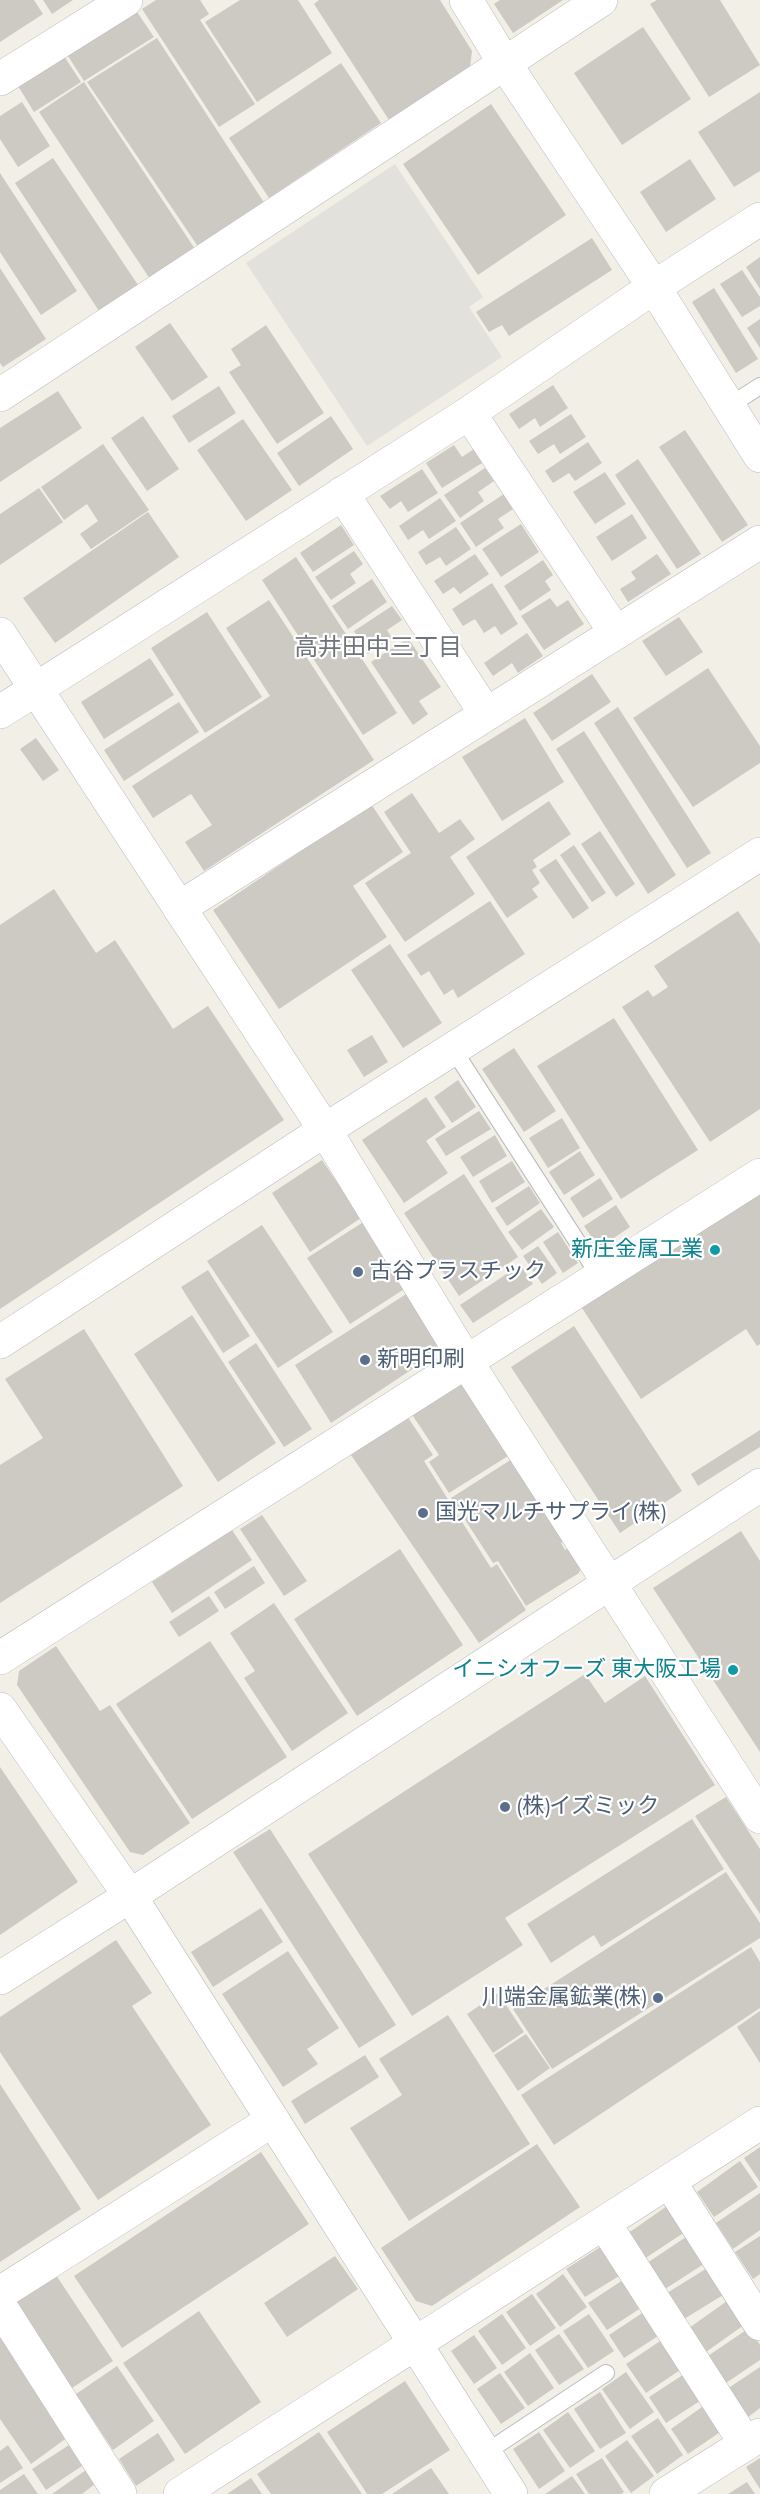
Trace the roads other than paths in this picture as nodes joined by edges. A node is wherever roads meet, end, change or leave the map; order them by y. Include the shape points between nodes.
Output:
1 (466, 0) edge
2 (601, 0) edge
3 (116, 3) edge
4 (505, 64) junction
5 (0, 79) edge
6 (760, 219) edge
7 (654, 287) junction
8 (760, 386) edge
9 (0, 394) edge
10 (729, 406) junction
11 (469, 413) junction
12 (760, 456) edge
13 (342, 494) junction
14 (760, 542) edge
15 (616, 633) junction
16 (0, 634) edge
17 (35, 689) junction
18 (0, 712) edge
19 (486, 714) junction
20 (760, 854) edge
21 (179, 908) junction
22 (453, 1049) junction
23 (325, 1130) junction
24 (760, 1175) edge
25 (600, 1277) junction
26 (0, 1342) edge
27 (466, 1361) junction
28 (760, 1485) edge
29 (607, 1583) junction
30 (0, 1658) edge
31 (0, 1709) edge
32 (758, 1810) edge
33 (130, 1896) junction
34 (0, 1978) edge
35 (273, 2120) junction
36 (760, 2122) edge
37 (669, 2181) junction
38 (604, 2223) junction
39 (0, 2293) edge
40 (0, 2306) edge
41 (760, 2324) edge
42 (416, 2344) junction
43 (606, 2373) dead end
44 (753, 2439) edge
45 (485, 2453) junction
46 (680, 2490) edge
47 (120, 2494) edge
48 (180, 2494) edge
49 (511, 2494) edge

1 - 4 street
2 - 4 street
3 - 5 street
4 - 7 street
4 - 9 street
6 - 7 street
7 - 10 street
7 - 11 street
8 - 10 lane
10 - 12 street
11 - 13 street
11 - 15 street
13 - 17 street
13 - 19 street
14 - 15 street
15 - 19 street
16 - 17 street
17 - 18 street
17 - 21 street
19 - 21 street
20 - 22 street
21 - 23 street
22 - 23 street
22 - 25 lane
23 - 26 street
23 - 27 street
24 - 25 street
25 - 27 street
27 - 29 street
27 - 30 street
28 - 29 street
29 - 32 street
29 - 33 street
31 - 33 street
33 - 34 street
33 - 35 street
35 - 39 street
35 - 42 street
36 - 37 street
37 - 38 street
37 - 41 street
38 - 42 street
38 - 44 street
40 - 47 street
42 - 45 street
42 - 48 street
43 - 45 lane
44 - 46 street
45 - 49 street

